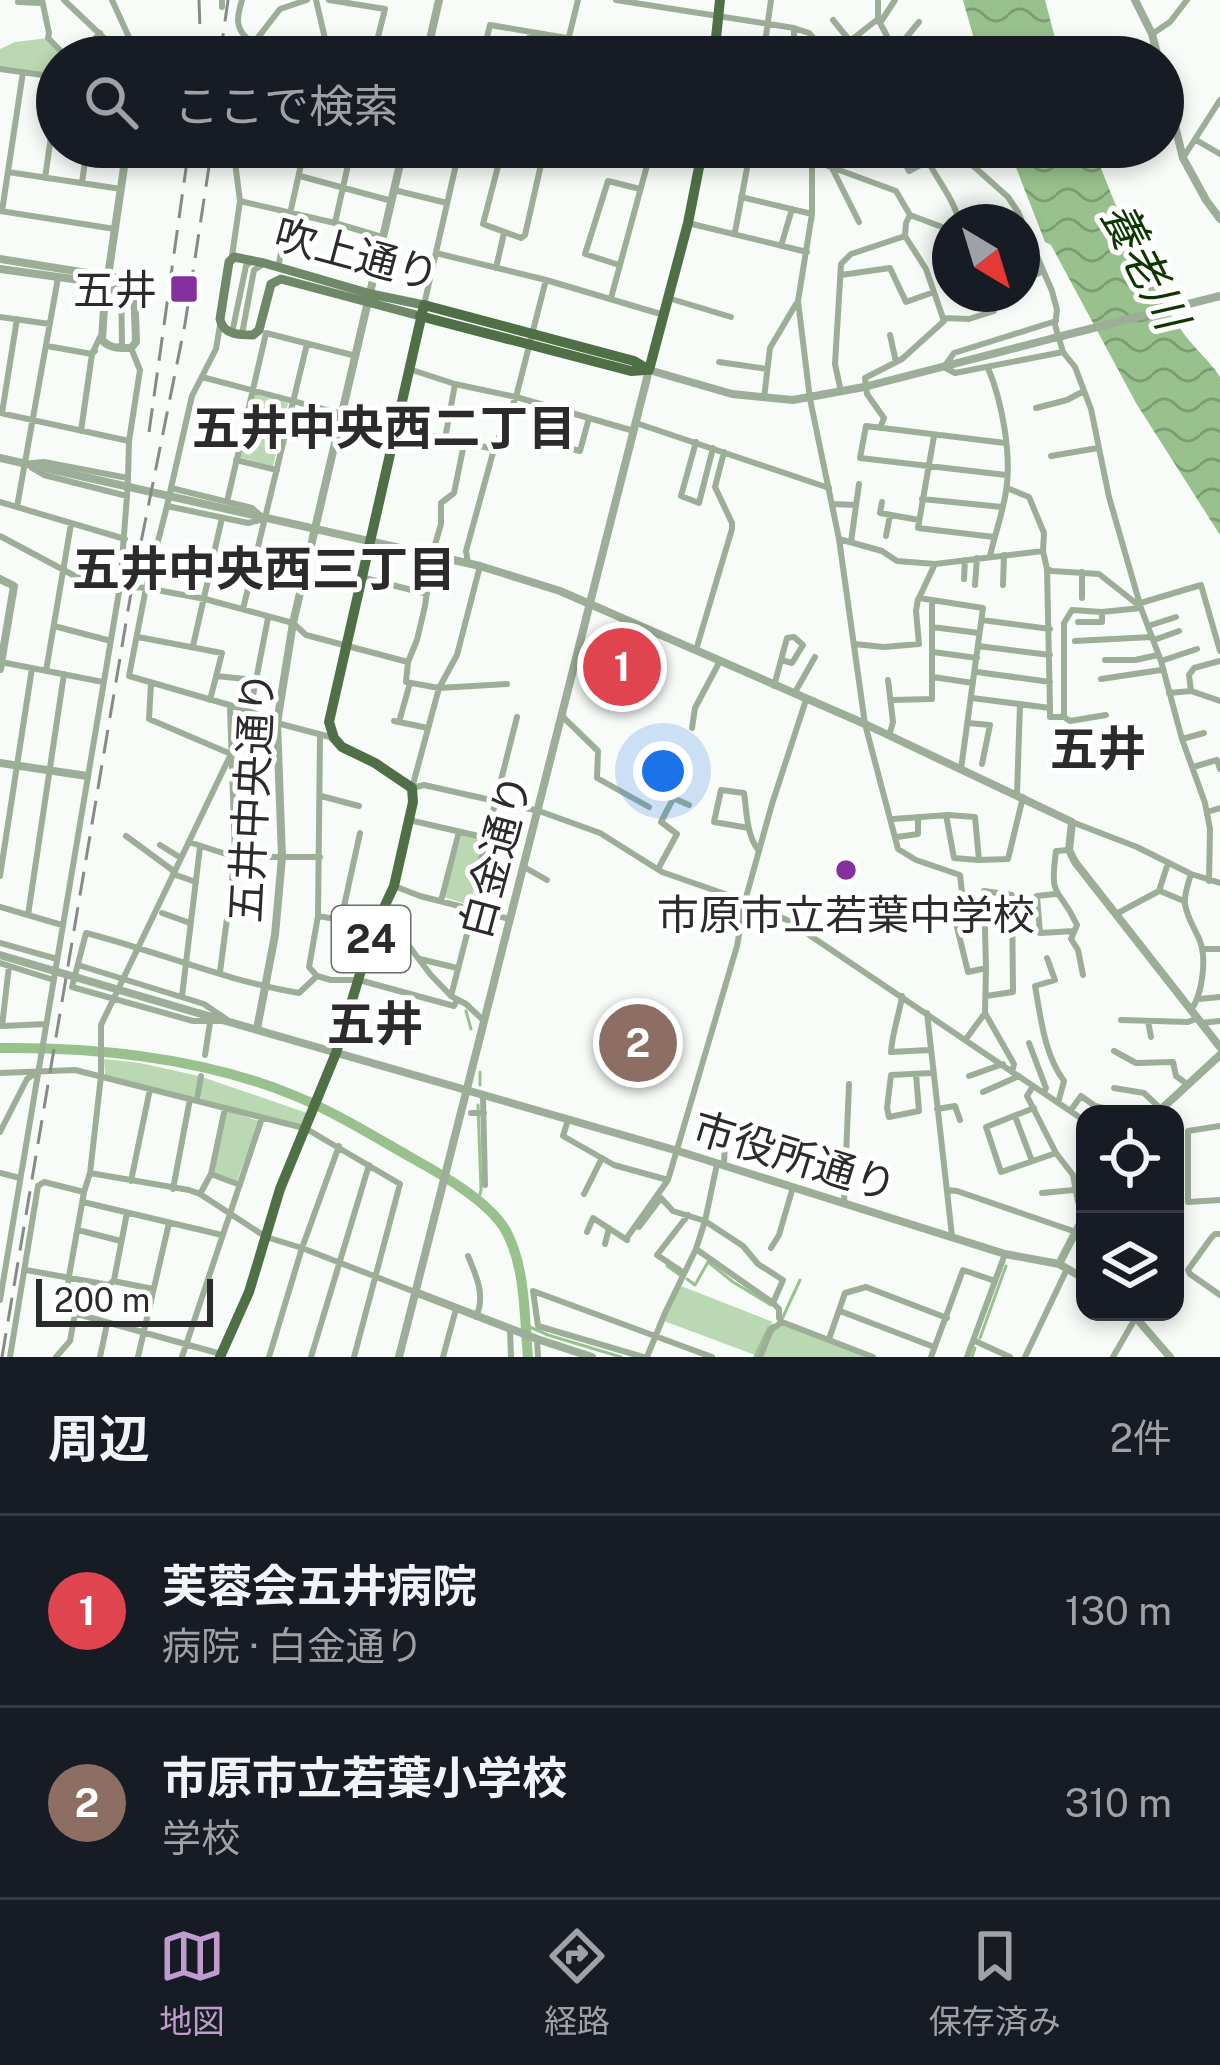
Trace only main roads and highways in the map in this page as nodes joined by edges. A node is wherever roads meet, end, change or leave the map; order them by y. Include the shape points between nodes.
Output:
1 (719, 0) edge
2 (716, 36) edge
3 (700, 168) edge
4 (370, 299) junction
5 (422, 311) junction
6 (220, 1355) edge

1 - 2 main road
3 - 5 main road, 吹上通り via 649,370
4 - 4 main road, 吹上通り via 232,258 220,323 252,336 262,331 272,284 281,279
4 - 5 main road, 吹上通り
5 - 6 main road, 24 via 327,737 412,788 410,820 336,1053

